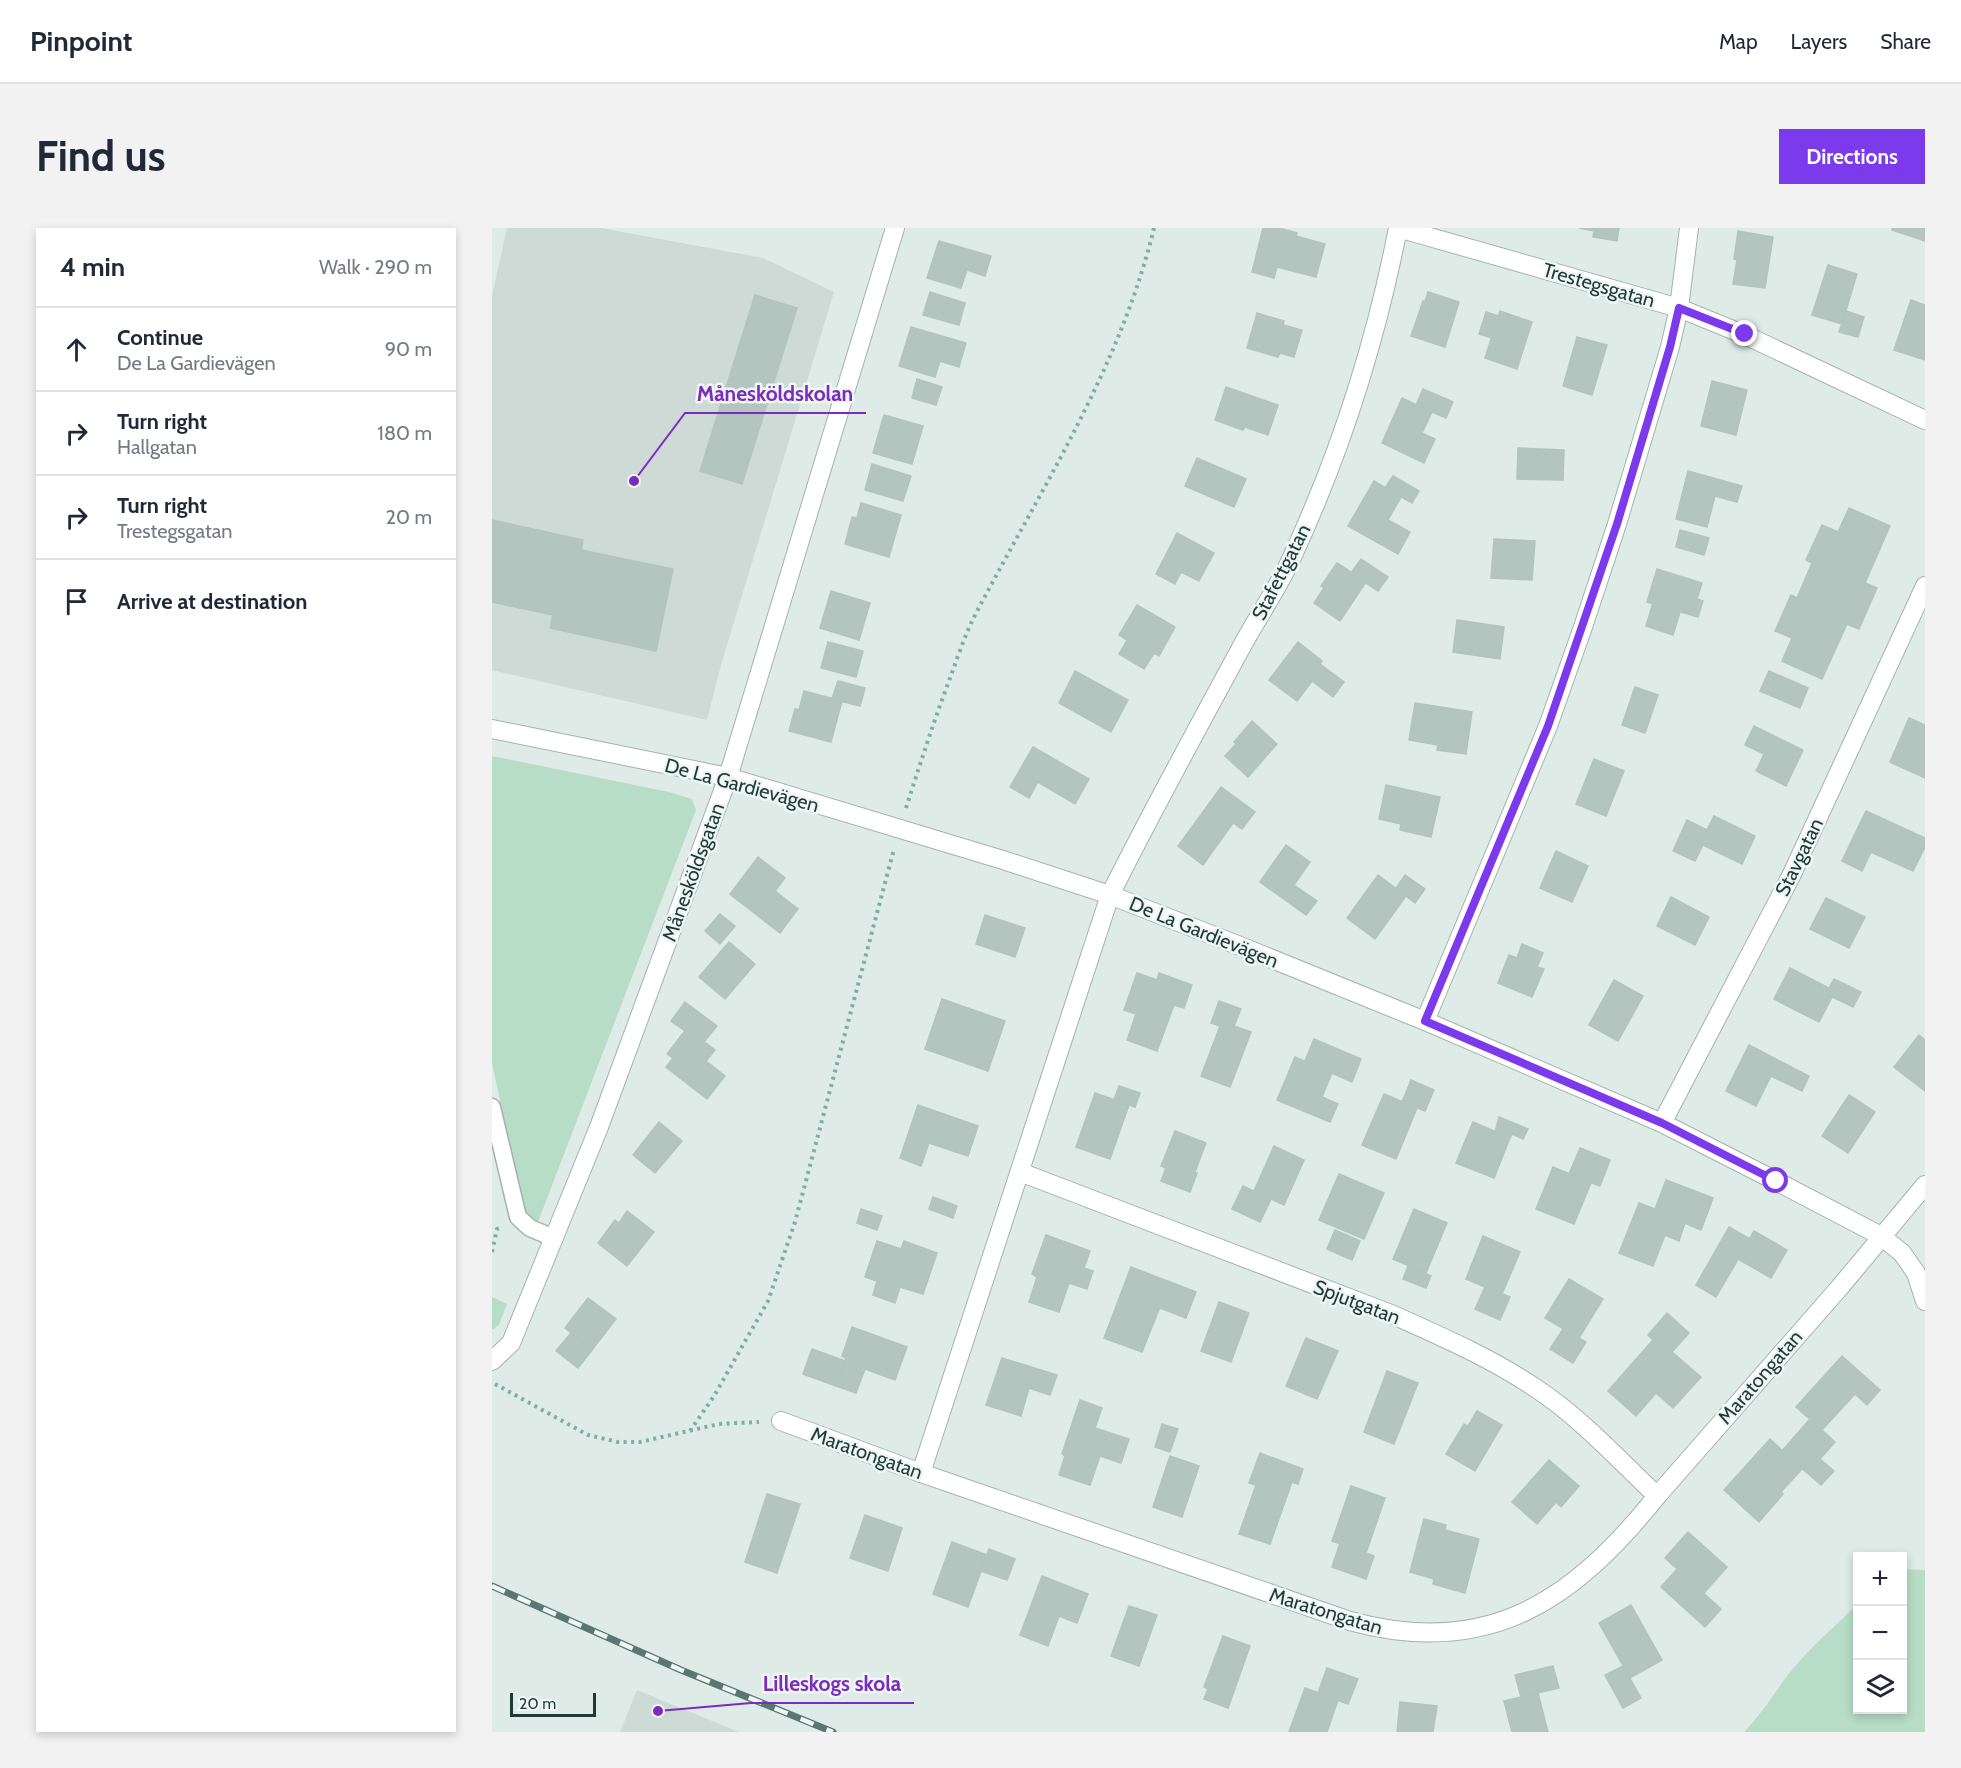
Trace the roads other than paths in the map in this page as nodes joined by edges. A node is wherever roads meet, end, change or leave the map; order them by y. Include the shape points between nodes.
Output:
1 (895, 228) edge
2 (1398, 228) edge
3 (1689, 228) edge
4 (1679, 308) junction
5 (1925, 420) edge
6 (1925, 586) edge
7 (492, 729) edge
8 (728, 777) junction
9 (1110, 895) junction
10 (1425, 1021) junction
11 (492, 1107) edge
12 (1662, 1123) junction
13 (1020, 1172) junction
14 (1925, 1185) edge
15 (1881, 1236) junction
16 (554, 1238) junction
17 (1925, 1301) edge
18 (492, 1361) edge
19 (781, 1421) road end
20 (921, 1473) junction
21 (1657, 1496) junction

1 - 8 street, Månesköldsgatan
2 - 4 street, Trestegsgatan
2 - 9 street, Stafettgatan via 1356,395 1293,557
3 - 4 street
4 - 5 street, Trestegsgatan via 1745,334
4 - 10 street via 1617,524 1548,726
6 - 12 street, Stavgatan via 1792,874
7 - 8 street, De La Gardievägen
8 - 9 street, De La Gardievägen
8 - 16 street, Månesköldsgatan
9 - 10 street, De La Gardievägen
9 - 13 street, Stafettgatan
10 - 12 street, De La Gardievägen
11 - 16 lane via 518,1216 530,1228
12 - 15 street, De La Gardievägen
13 - 20 street, Stafettgatan
13 - 21 street, Spjutgatan via 1391,1314 1491,1361 1535,1387 1581,1423
14 - 15 street, Maratongatan
15 - 17 street, De La Gardievägen via 1902,1253 1916,1273
15 - 21 street, Maratongatan
16 - 18 street, Månesköldsgatan via 511,1343
19 - 20 street, Maratongatan
20 - 21 street, Maratongatan via 1350,1621 1413,1633 1442,1633 1495,1624 1542,1602 1602,1558

